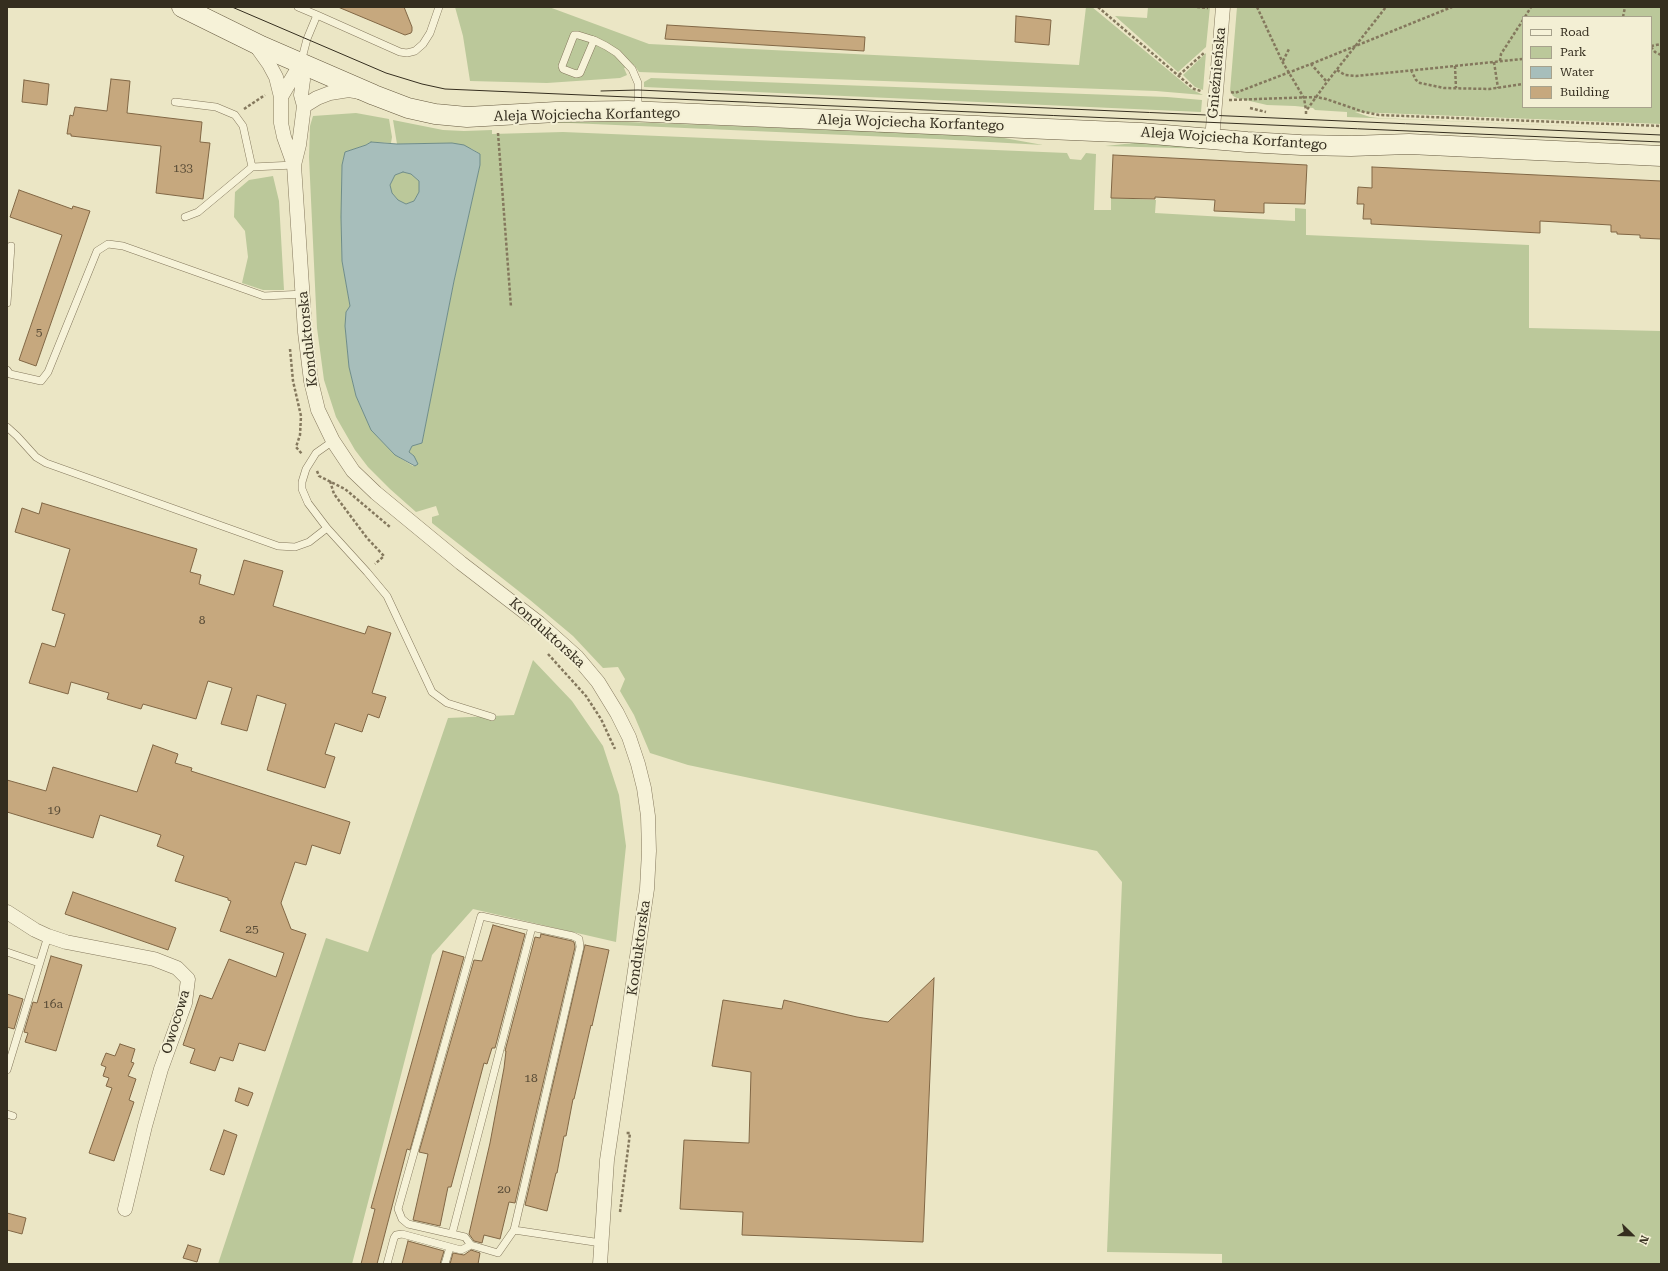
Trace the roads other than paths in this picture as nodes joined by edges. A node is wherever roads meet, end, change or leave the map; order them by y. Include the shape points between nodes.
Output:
1 (182, 7) edge
2 (298, 7) edge
3 (439, 7) edge
4 (1218, 7) edge
5 (317, 15) junction
6 (594, 40) junction
7 (252, 42) junction
8 (301, 63) junction
9 (274, 95) junction
10 (374, 95) junction
11 (175, 102) dead end
12 (304, 106) junction
13 (638, 112) junction
14 (1212, 140) junction
15 (1661, 156) edge
16 (294, 165) junction
17 (252, 167) junction
18 (185, 217) dead end
19 (11, 246) dead end
20 (304, 294) junction
21 (7, 303) edge
22 (7, 370) edge
23 (7, 427) edge
24 (333, 442) junction
25 (327, 528) junction
26 (492, 717) dead end
27 (7, 912) edge
28 (532, 927) junction
29 (48, 936) junction
30 (7, 952) edge
31 (39, 964) junction
32 (7, 1070) edge
33 (125, 1209) dead end
34 (514, 1230) junction
35 (452, 1234) junction
36 (601, 1243) junction
37 (471, 1245) junction
38 (450, 1247) junction
39 (387, 1264) edge
40 (445, 1264) edge
41 (600, 1264) edge

1 - 7 main road, Aleja Wojciecha Korfantego
2 - 5 lane
3 - 5 lane via 430,33 423,44 415,51 407,53
4 - 14 street, Gnieźnieńska
5 - 8 lane via 306,39
6 - 6 lane via 574,35 563,69 580,73
6 - 13 lane via 618,53 632,69 638,84
7 - 8 main road, Aleja Wojciecha Korfantego
7 - 9 street, Konduktorska via 276,77
8 - 9 street
8 - 10 main road, Aleja Wojciecha Korfantego
8 - 12 street, Konduktorska via 301,95
9 - 16 street, Konduktorska
10 - 12 street via 349,90 318,98
10 - 13 main road, Aleja Wojciecha Korfantego via 415,110 467,117 556,112
11 - 17 lane via 216,106 235,115 243,126
12 - 16 street, Konduktorska
13 - 14 main road, Aleja Wojciecha Korfantego via 1121,132
14 - 15 main road, Aleja Wojciecha Korfantego via 1301,145 1409,144
16 - 17 lane
16 - 20 street, Konduktorska
17 - 18 lane via 198,212
19 - 21 lane
20 - 22 lane via 264,296 123,246 108,244 97,251 48,372 42,381 10,374
20 - 24 street, Konduktorska via 311,381 318,410
23 - 25 lane via 36,457 46,463 278,546 294,547 309,542
24 - 25 lane via 316,453 309,462 302,482 308,503
24 - 36 street, Konduktorska via 353,471 376,493 577,656 598,682 630,737 644,788 648,816 648,882 607,1160
25 - 26 lane via 387,596 432,692 446,703
27 - 29 street, Owocowa
28 - 34 lane via 573,936 579,939 580,947
28 - 35 lane
28 - 35 lane via 481,916 398,1209 402,1219 408,1224
29 - 31 lane
29 - 33 street, Owocowa via 66,942 154,959 177,968 188,979 185,1003 161,1069
30 - 31 lane
31 - 32 lane
34 - 36 lane
34 - 37 lane via 498,1253
35 - 37 lane via 465,1237
36 - 41 street, Konduktorska
37 - 38 lane via 461,1250
38 - 39 lane via 402,1234 396,1235
38 - 40 lane

